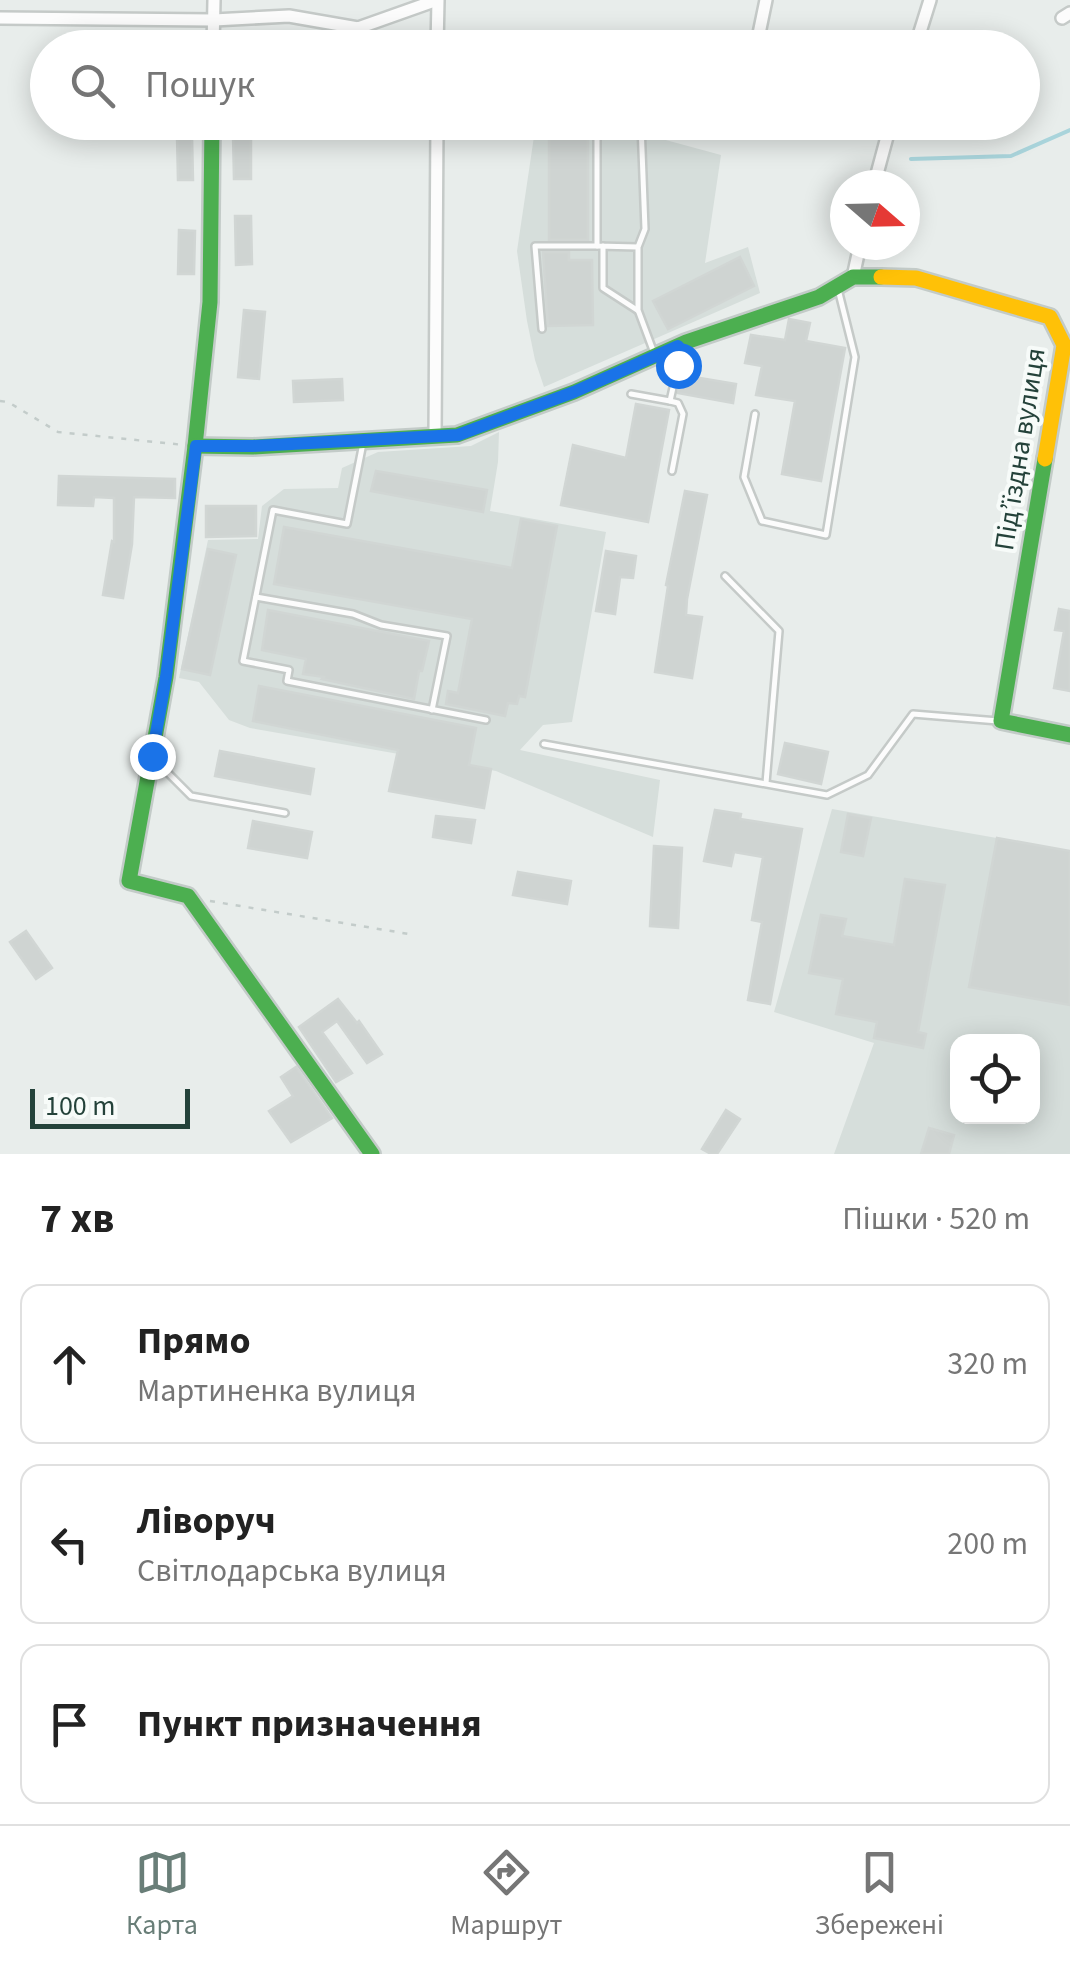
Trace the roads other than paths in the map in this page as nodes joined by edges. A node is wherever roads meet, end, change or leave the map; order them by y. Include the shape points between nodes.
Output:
1 (214, 0) edge
2 (437, 0) edge
3 (766, 0) edge
4 (930, 0) edge
5 (0, 18) edge
6 (214, 20) junction
7 (214, 30) edge
8 (437, 30) edge
9 (760, 30) edge
10 (921, 30) edge
11 (212, 140) edge
12 (437, 140) edge
13 (597, 140) edge
14 (643, 140) edge
15 (885, 140) edge
16 (878, 170) edge
17 (600, 246) junction
18 (638, 247) junction
19 (857, 260) edge
20 (854, 278) junction
21 (837, 286) junction
22 (638, 310) junction
23 (542, 329) dead end
24 (678, 346) junction
25 (656, 356) junction
26 (631, 394) dead end
27 (670, 401) junction
28 (755, 414) dead end
29 (435, 436) junction
30 (363, 440) junction
31 (196, 446) junction
32 (672, 471) dead end
33 (725, 576) dead end
34 (256, 597) junction
35 (432, 710) junction
36 (486, 720) dead end
37 (1001, 721) junction
38 (1070, 735) edge
39 (544, 744) dead end
40 (152, 756) junction
41 (766, 784) junction
42 (285, 813) dead end
43 (372, 1154) edge

1 - 6 street
2 - 6 street via 358,28 289,16
2 - 8 street
3 - 9 street
4 - 10 street
5 - 6 street
6 - 7 street
11 - 31 street via 210,302
12 - 29 street
13 - 17 lane
14 - 18 lane via 646,229
15 - 16 street
17 - 18 lane
17 - 22 lane via 603,288
17 - 23 lane via 535,246
18 - 22 lane
19 - 20 street
20 - 21 street
20 - 37 street, Під’їздна вулиця via 916,278 1050,317 1064,344
21 - 24 street
21 - 28 lane via 855,357 826,535 762,521 744,477
22 - 25 lane
24 - 25 street
24 - 27 lane
25 - 29 street via 458,435
26 - 27 lane
27 - 32 lane via 683,414
29 - 30 street
30 - 31 street
30 - 34 lane via 347,524 273,510
31 - 40 street
33 - 41 lane via 779,631
34 - 35 lane via 447,636
34 - 35 lane via 243,661 289,670 287,681
35 - 36 lane
37 - 38 street
37 - 41 lane via 913,714 868,774 827,795
39 - 41 lane
40 - 42 lane via 192,796
40 - 43 street via 129,881 189,898

